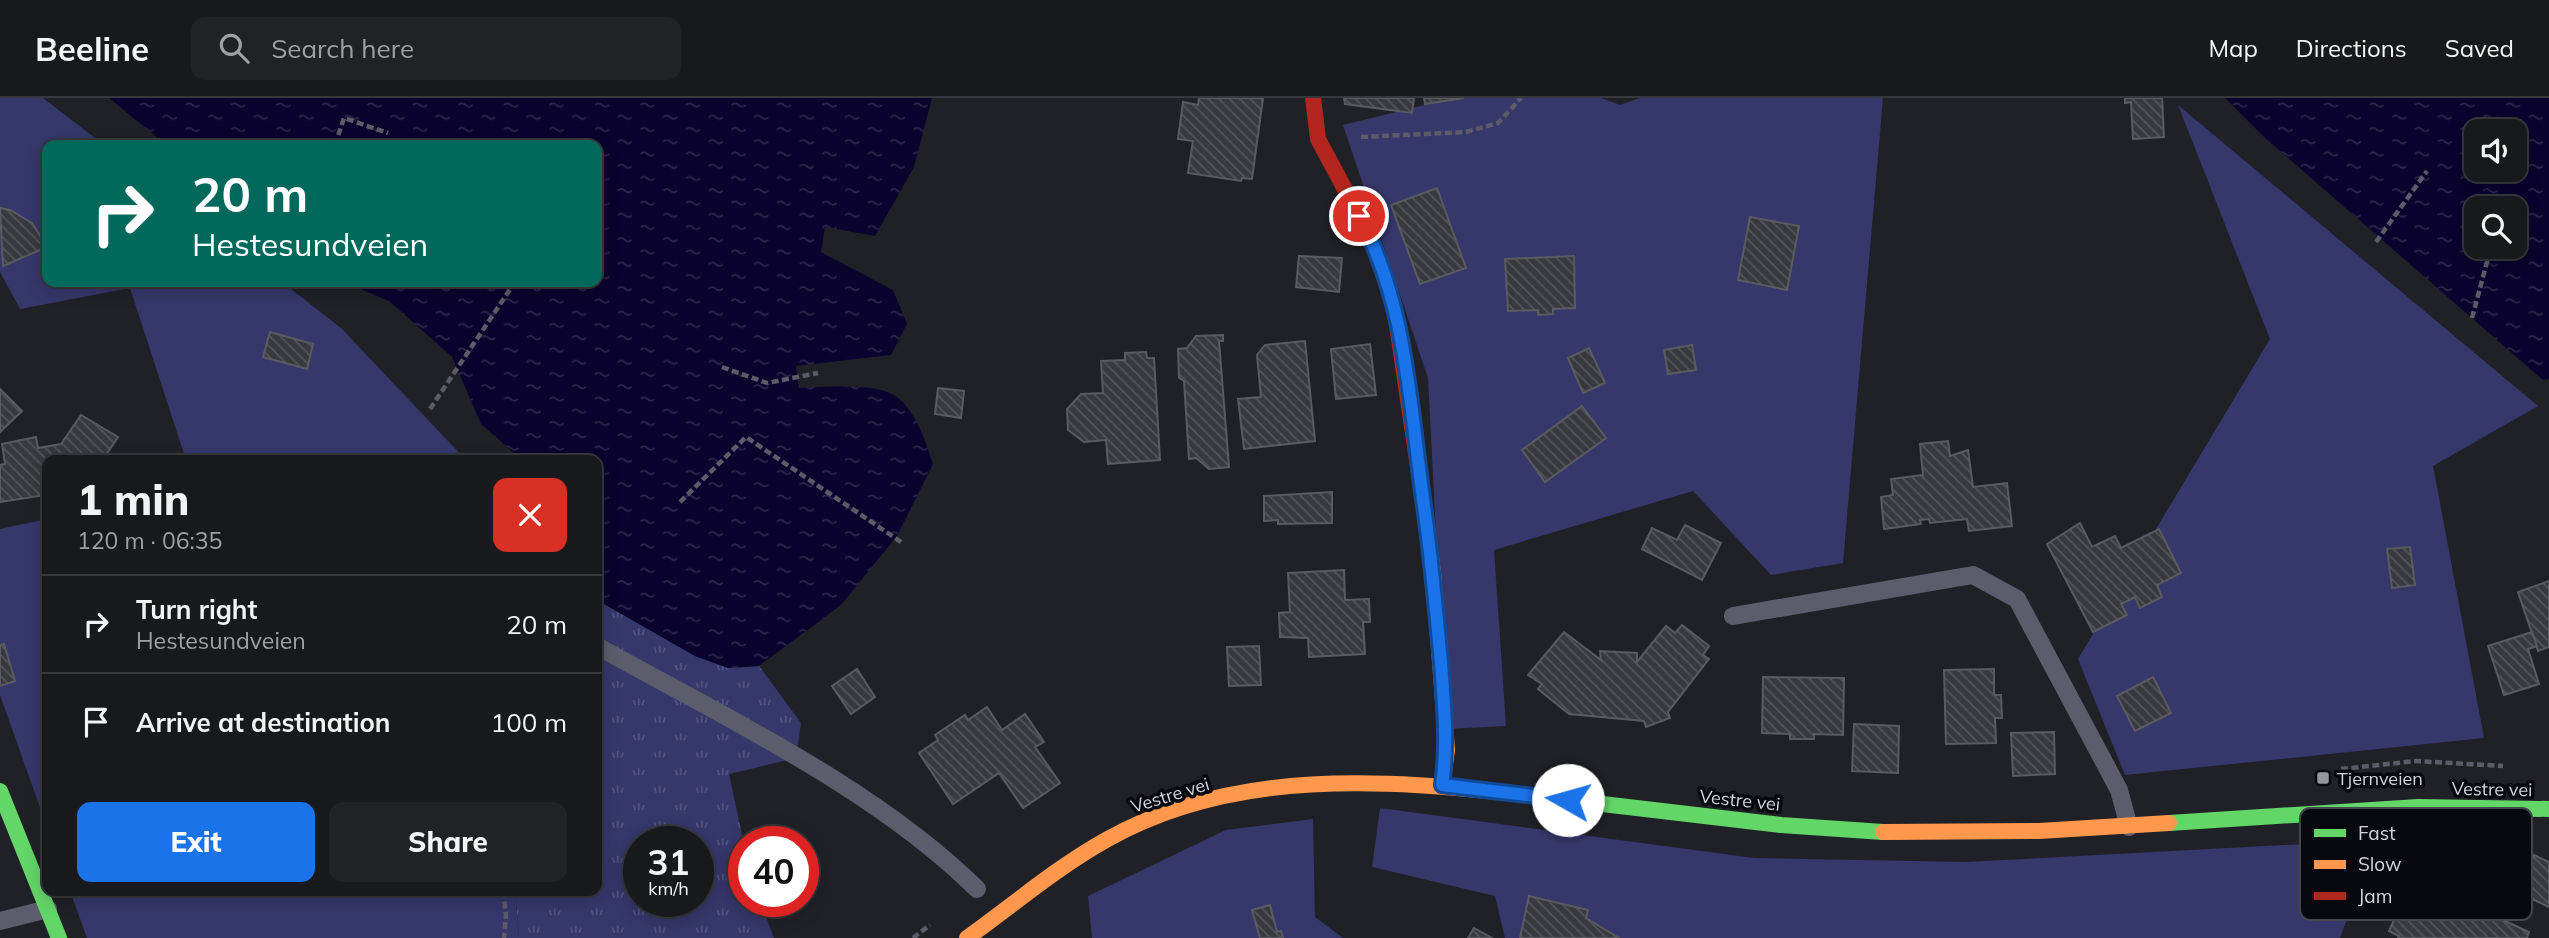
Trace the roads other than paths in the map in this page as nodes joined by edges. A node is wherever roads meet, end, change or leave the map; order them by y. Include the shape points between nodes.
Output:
1 (1313, 98) edge
2 (1733, 616) dead end
3 (602, 649) edge
4 (1442, 785) junction
5 (0, 790) edge
6 (2404, 808) edge
7 (2549, 808) edge
8 (2300, 815) edge
9 (2129, 827) junction
10 (977, 889) dead end
11 (42, 894) edge
12 (43, 896) edge
13 (48, 909) junction
14 (0, 921) edge
15 (59, 938) edge
16 (967, 938) edge

1 - 4 street via 1318,139 1370,236 1394,305 1433,572 1447,750
2 - 9 lane via 1973,575 2017,599 2119,790
3 - 10 lane via 796,758 911,830
4 - 9 street, Vestre vei via 1848,831 2021,834
4 - 16 street, Vestre vei via 1329,783 1271,788 1185,806 1128,828 1098,846 1047,877
5 - 11 street
6 - 7 street, Vestre vei
8 - 9 street, Vestre vei
12 - 13 street
13 - 14 lane
13 - 15 street

